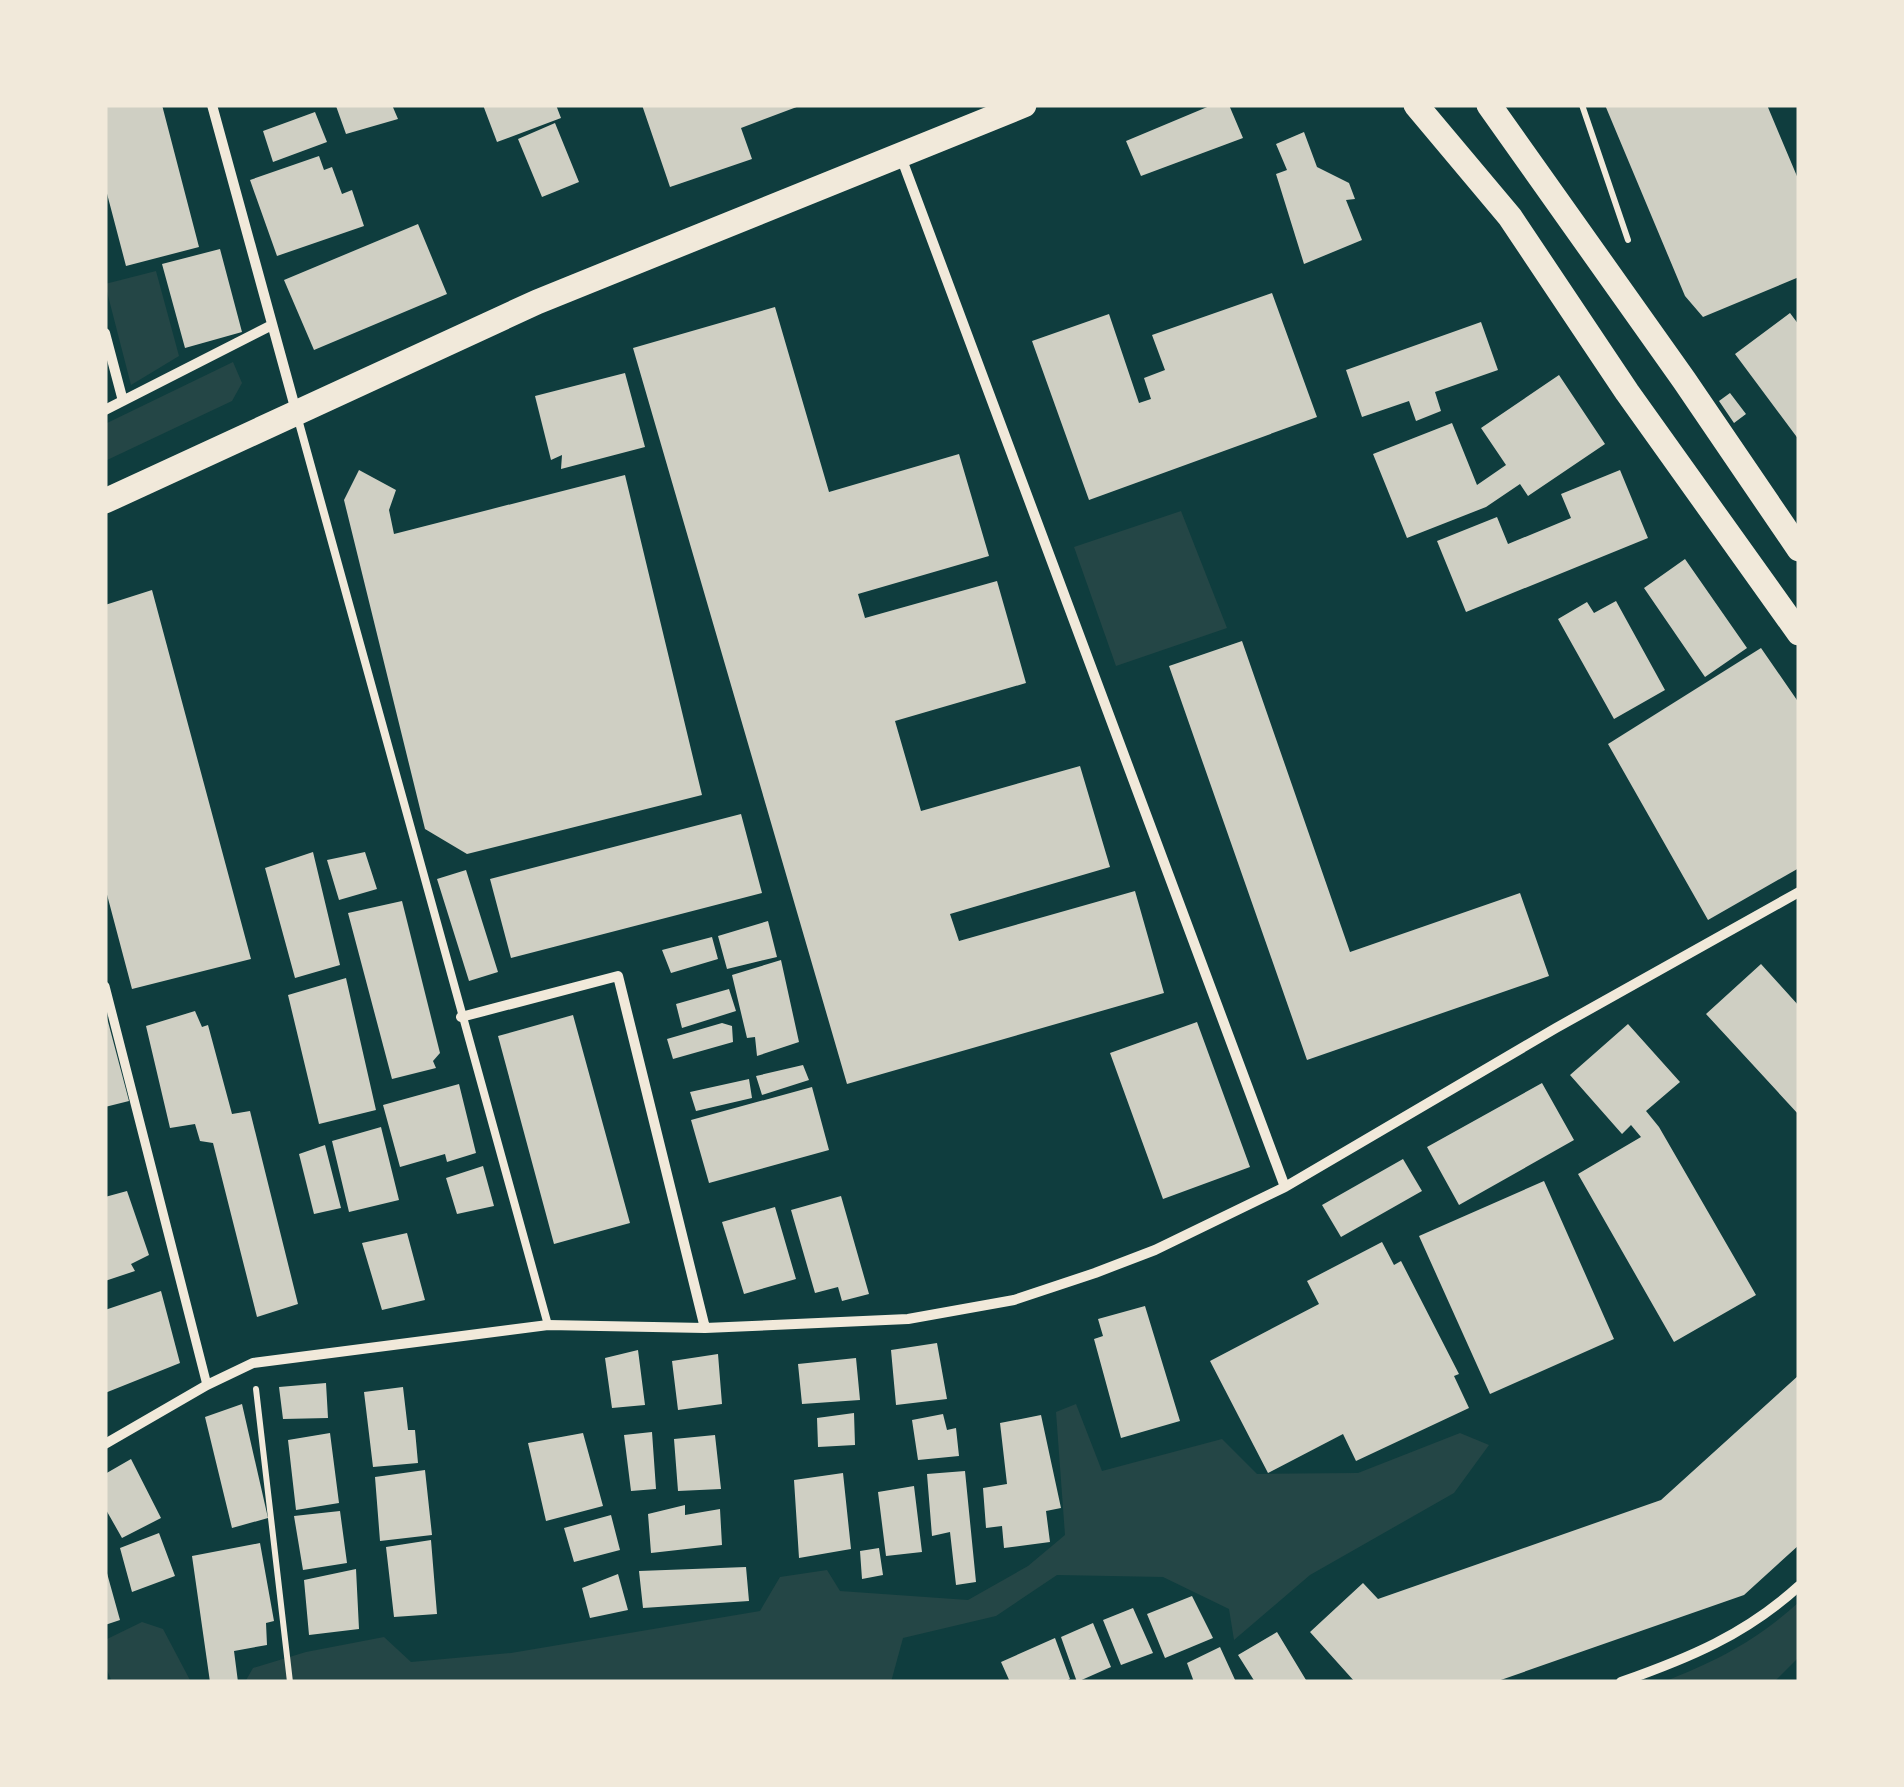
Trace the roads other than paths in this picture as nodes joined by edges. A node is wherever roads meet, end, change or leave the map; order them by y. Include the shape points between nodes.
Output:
1 (212, 105) edge
2 (1024, 105) edge
3 (1416, 105) edge
4 (1490, 105) edge
5 (900, 154) junction
6 (272, 325) junction
7 (105, 333) edge
8 (123, 401) junction
9 (105, 410) edge
10 (296, 411) junction
11 (105, 501) edge
12 (1799, 549) edge
13 (1799, 633) edge
14 (1799, 892) edge
15 (105, 986) edge
16 (461, 1017) junction
17 (1286, 1187) junction
18 (548, 1326) junction
19 (705, 1328) junction
20 (207, 1385) junction
21 (105, 1444) edge
22 (1799, 1586) edge
23 (1621, 1682) edge

1 - 6 street
2 - 5 main road
3 - 13 main road via 1510,218
4 - 12 main road
5 - 10 main road via 537,302
5 - 17 street
6 - 8 street
6 - 10 street
7 - 8 street
8 - 9 street
10 - 11 main road
10 - 16 lane
14 - 17 street
15 - 20 street
16 - 18 lane
16 - 19 street via 618,976
17 - 19 street via 1155,1250 1014,1300 908,1319
18 - 19 street
18 - 20 street via 253,1363
20 - 21 street
22 - 23 street via 1766,1616 1688,1658

